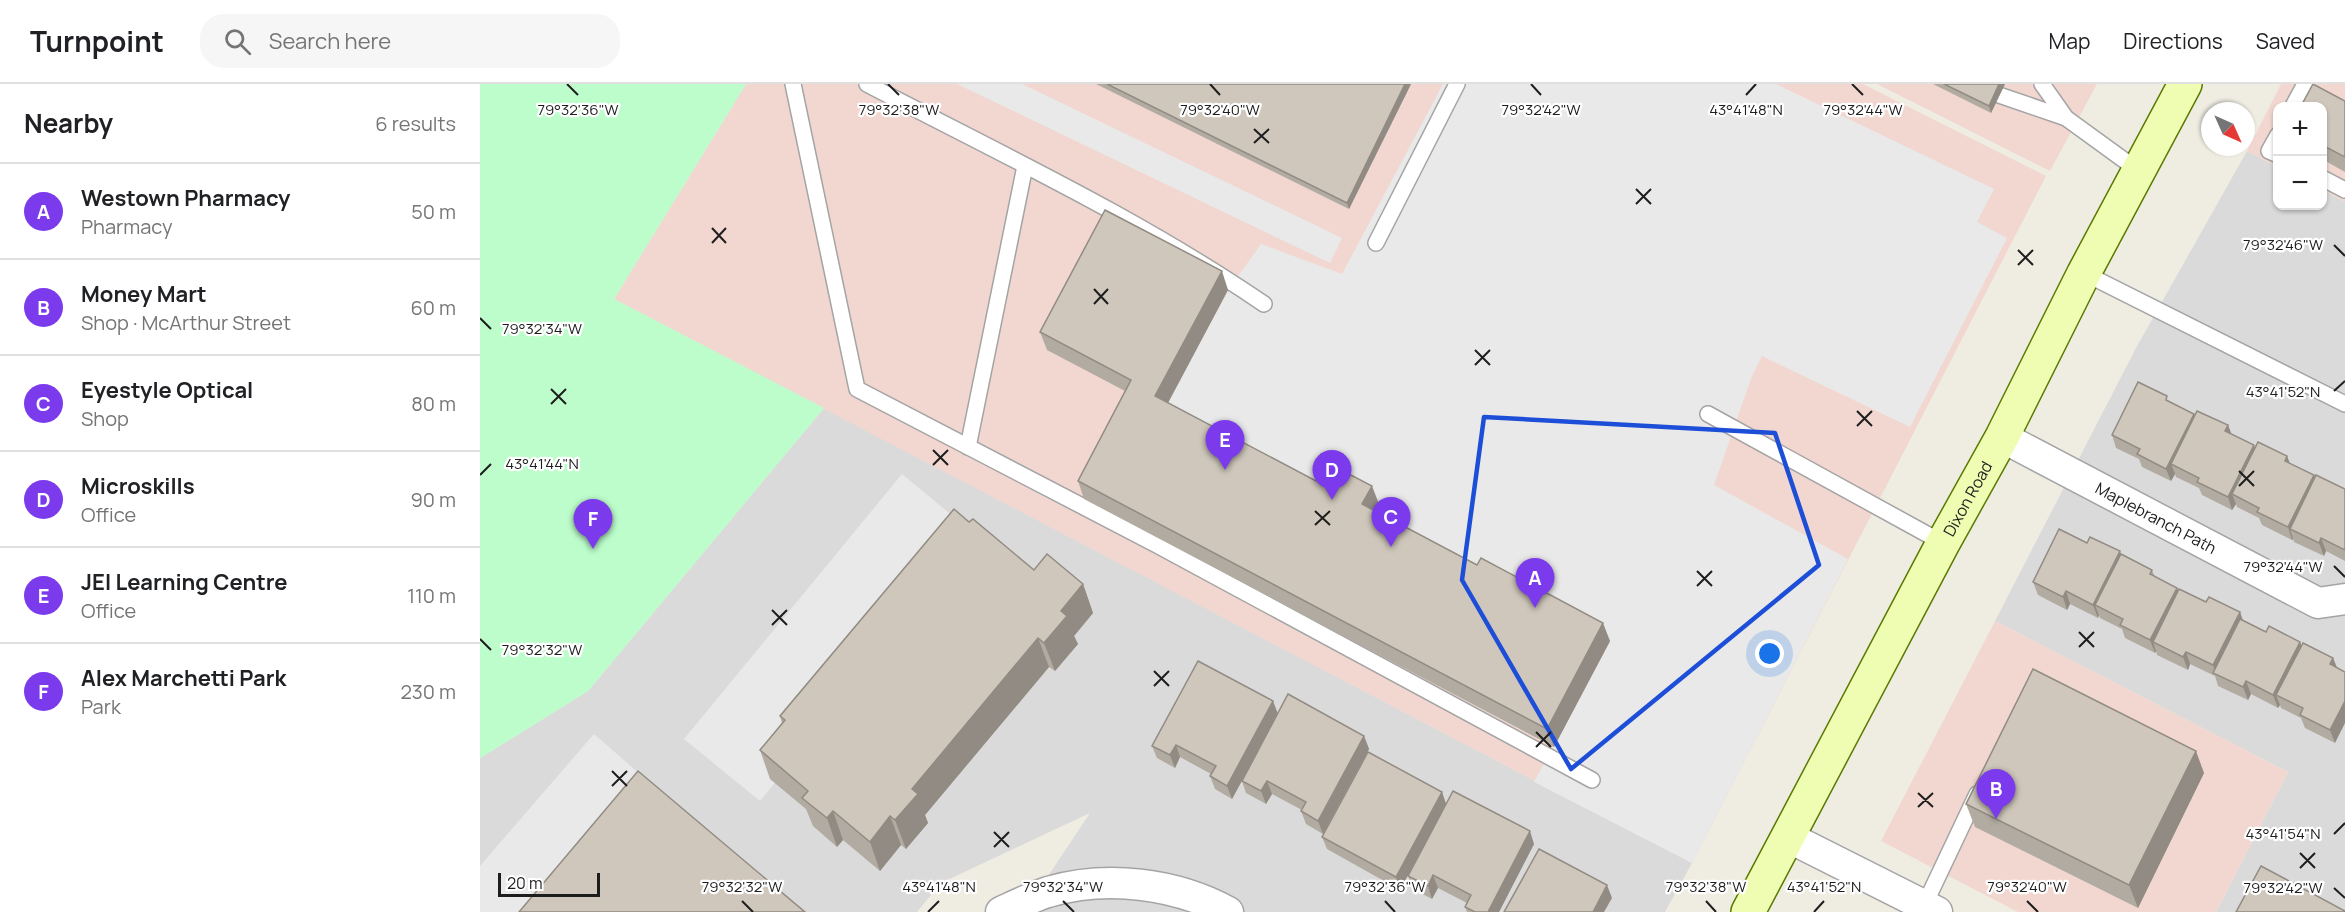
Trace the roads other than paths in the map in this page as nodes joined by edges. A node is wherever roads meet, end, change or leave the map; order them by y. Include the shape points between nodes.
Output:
1 (793, 84) edge
2 (867, 84) edge
3 (1457, 84) edge
4 (2043, 84) edge
5 (2185, 84) edge
6 (2305, 84) edge
7 (1999, 95) edge
8 (2295, 102) edge
9 (2066, 118) junction
10 (1025, 166) junction
11 (2139, 171) junction
12 (2327, 181) edge
13 (2345, 190) edge
14 (1376, 243) dead end
15 (2084, 273) junction
16 (1264, 304) dead end
17 (2345, 404) edge
18 (1708, 414) dead end
19 (2002, 437) junction
20 (968, 447) junction
21 (1943, 543) junction
22 (2345, 599) edge
23 (1984, 778) edge
24 (1592, 780) dead end
25 (1788, 837) junction
26 (1930, 909) edge
27 (1001, 912) edge
28 (1228, 912) edge
29 (1748, 912) edge

1 - 20 lane via 857,389
2 - 10 lane
3 - 14 lane
4 - 9 lane
5 - 11 main road, Dixon Road
6 - 8 lane
7 - 9 lane
9 - 11 lane
10 - 16 lane via 1125,217
10 - 20 lane
11 - 15 main road, Dixon Road
12 - 13 lane
15 - 17 lane
15 - 19 main road, Dixon Road
18 - 21 lane
19 - 21 main road, Dixon Road
19 - 22 street, Maplebranch Path via 2318,603
20 - 24 lane
21 - 25 main road, Dixon Road
23 - 26 lane
25 - 26 street
25 - 29 main road, Dixon Road
27 - 28 street via 1048,892 1116,883 1142,884 1206,900

